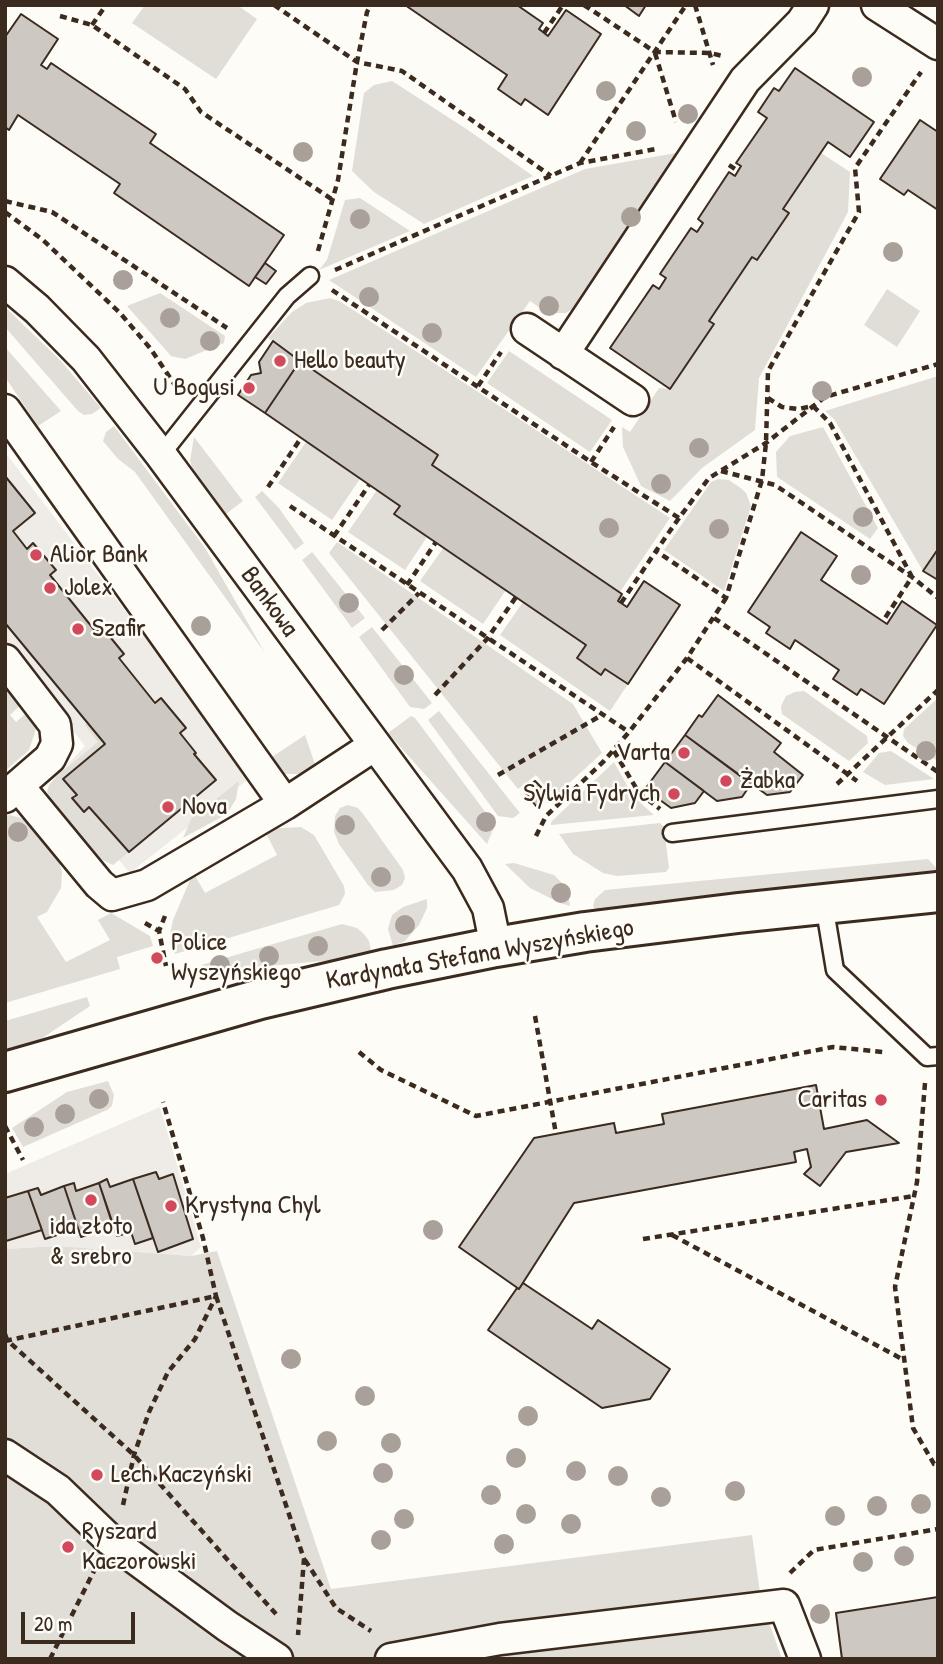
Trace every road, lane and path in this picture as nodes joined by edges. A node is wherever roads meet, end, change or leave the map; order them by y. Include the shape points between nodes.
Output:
1 (106, 5) edge
2 (274, 5) edge
3 (371, 5) edge
4 (563, 5) edge
5 (584, 5) edge
6 (686, 5) edge
7 (695, 5) edge
8 (813, 5) edge
9 (877, 5) edge
10 (60, 16) dead end
11 (92, 25) junction
12 (544, 33) dead end
13 (938, 44) edge
14 (655, 52) junction
15 (710, 53) junction
16 (357, 62) junction
17 (759, 64) junction
18 (921, 72) dead end
19 (727, 107) junction
20 (692, 145) junction
21 (580, 163) junction
22 (551, 176) junction
23 (333, 200) junction
24 (5, 201) edge
25 (5, 212) edge
26 (310, 276) junction
27 (5, 282) edge
28 (527, 330) dead end
29 (249, 343) junction
30 (563, 354) junction
31 (767, 397) junction
32 (633, 400) dead end
33 (6, 414) edge
34 (195, 414) junction
35 (301, 438) dead end
36 (161, 455) junction
37 (720, 471) dead end
38 (762, 480) junction
39 (369, 485) dead end
40 (268, 486) dead end
41 (290, 506) dead end
42 (679, 518) dead end
43 (334, 536) junction
44 (436, 542) dead end
45 (656, 551) junction
46 (912, 577) junction
47 (407, 585) junction
48 (419, 593) junction
49 (516, 597) dead end
50 (726, 598) junction
51 (938, 598) edge
52 (621, 603) dead end
53 (714, 618) junction
54 (883, 621) dead end
55 (382, 630) dead end
56 (487, 639) junction
57 (687, 658) junction
58 (5, 660) edge
59 (938, 690) edge
60 (435, 695) dead end
61 (602, 715) junction
62 (629, 732) junction
63 (888, 739) junction
64 (375, 745) junction
65 (614, 751) junction
66 (938, 772) edge
67 (849, 774) junction
68 (498, 775) dead end
69 (12, 792) edge
70 (938, 799) edge
71 (285, 804) junction
72 (892, 806) junction
73 (670, 816) dead end
74 (799, 817) junction
75 (671, 833) dead end
76 (536, 836) dead end
77 (938, 892) edge
78 (824, 904) junction
79 (496, 947) junction
80 (535, 1016) dead end
81 (359, 1052) dead end
82 (933, 1056) edge
83 (14, 1071) edge
84 (163, 1102) dead end
85 (550, 1102) junction
86 (5, 1126) edge
87 (556, 1134) dead end
88 (23, 1160) dead end
89 (914, 1196) junction
90 (672, 1235) junction
91 (643, 1240) dead end
92 (216, 1296) junction
93 (6, 1338) edge
94 (903, 1359) junction
95 (5, 1455) edge
96 (134, 1455) junction
97 (938, 1465) edge
98 (938, 1530) edge
99 (110, 1540) junction
100 (304, 1559) junction
101 (784, 1605) junction
102 (280, 1619) dead end
103 (289, 1629) dead end
104 (399, 1657) edge
105 (50, 1659) edge
106 (277, 1659) edge
107 (805, 1659) edge

1 - 11 path
2 - 16 path
3 - 16 path
4 - 12 path
5 - 14 path
6 - 14 path
7 - 15 path
8 - 17 street
9 - 13 street
10 - 11 path
11 - 23 path via 185,89 201,112
14 - 15 path
14 - 20 path
14 - 21 path
15 - 17 path
15 - 19 path
16 - 22 path via 402,71
16 - 23 path
17 - 19 street
18 - 31 path via 855,168 859,212 768,371
19 - 20 street
20 - 21 path
20 - 30 street
21 - 22 path
22 - 26 path via 327,273
23 - 26 path
24 - 29 path via 52,212
25 - 34 path via 43,240 120,313
26 - 29 lane via 287,296
27 - 36 street, Bankowa via 86,359
28 - 30 street
29 - 34 lane
30 - 32 street
31 - 38 path
31 - 46 path via 782,407 813,406 830,423
33 - 71 street
34 - 36 lane
35 - 40 path
36 - 64 street, Bankowa
37 - 38 path
38 - 46 path
38 - 50 path
39 - 43 path
41 - 43 path
42 - 45 path
43 - 47 path
44 - 47 path
45 - 50 path
45 - 52 path
46 - 51 path
46 - 54 path
47 - 48 path
48 - 55 path
48 - 56 path
49 - 56 path
50 - 53 path
53 - 57 path
53 - 63 path
56 - 60 path
56 - 61 path
57 - 62 path
57 - 67 path
58 - 69 street via 55,725 57,744 50,758
59 - 63 path
61 - 62 path
61 - 68 path
62 - 65 path
63 - 66 path
63 - 67 path
64 - 71 street
64 - 79 street, Bankowa via 467,869 488,908
65 - 73 path via 639,793
65 - 76 path via 546,816
67 - 72 path
67 - 74 path
69 - 71 street via 112,895 147,885
70 - 72 lane
72 - 74 lane
74 - 75 lane
77 - 78 street, Kardynała Stefana Wyszyńskiego
78 - 79 street, Kardynała Stefana Wyszyńskiego
78 - 82 lane via 835,970
79 - 83 street, Kardynała Stefana Wyszyńskiego via 273,995
80 - 85 path
81 - 85 path via 381,1070 476,1116
82 - 85 path via 833,1047
82 - 89 path
84 - 92 path
85 - 87 path
86 - 88 path
89 - 90 path
89 - 94 path via 895,1287
90 - 91 path
90 - 94 path
92 - 93 path
92 - 96 path via 195,1339 169,1372
92 - 100 path
93 - 96 path
94 - 97 path via 913,1428
95 - 99 street via 58,1490
96 - 99 path
96 - 102 path
98 - 101 path via 814,1550 790,1574
99 - 105 path
99 - 106 street
100 - 103 path via 298,1639
100 - 104 path via 336,1608
101 - 104 street via 499,1639
101 - 107 street

